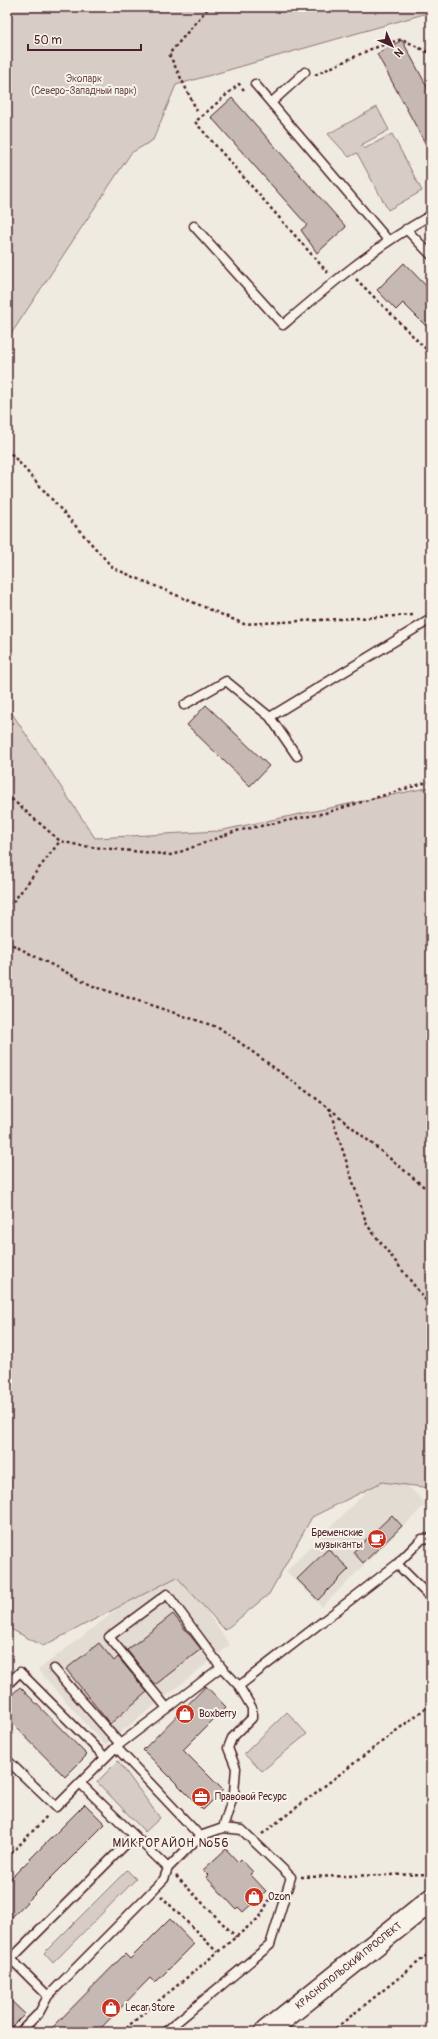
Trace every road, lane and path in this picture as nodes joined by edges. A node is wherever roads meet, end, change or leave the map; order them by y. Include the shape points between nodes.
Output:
1 (209, 7) edge
2 (431, 54) edge
3 (305, 72) joint
4 (255, 84) dead end
5 (249, 96) dead end
6 (272, 102) junction
7 (197, 111) dead end
8 (431, 215) edge
9 (194, 226) dead end
10 (406, 229) junction
11 (388, 240) junction
12 (431, 255) edge
13 (348, 270) junction
14 (334, 281) junction
15 (431, 354) edge
16 (7, 449) edge
17 (423, 615) dead end
18 (431, 619) edge
19 (184, 704) dead end
20 (270, 718) junction
21 (297, 756) dead end
22 (431, 781) edge
23 (7, 795) edge
24 (60, 841) junction
25 (7, 903) edge
26 (7, 942) edge
27 (329, 1108) junction
28 (431, 1188) edge
29 (431, 1308) edge
30 (431, 1538) edge
31 (397, 1564) junction
32 (431, 1598) edge
33 (221, 1667) junction
34 (54, 1669) dead end
35 (7, 1684) edge
36 (239, 1686) junction
37 (431, 1704) edge
38 (167, 1708) junction
39 (118, 1745) junction
40 (105, 1758) junction
41 (7, 1760) edge
42 (80, 1783) junction
43 (56, 1807) junction
44 (223, 1828) junction
45 (134, 1836) junction
46 (200, 1836) junction
47 (254, 1841) junction
48 (7, 1858) edge
49 (168, 1868) junction
50 (154, 1890) junction
51 (431, 1900) edge
52 (236, 1937) dead end
53 (217, 1952) dead end
54 (431, 1952) edge
55 (9, 1957) edge
56 (48, 1996) junction
57 (20, 2032) edge
58 (165, 2032) edge
59 (268, 2032) edge
60 (331, 2032) edge

1 - 7 path via 169,54
2 - 3 path via 402,39 371,49 312,76
3 - 6 lane
4 - 6 lane
5 - 14 path via 239,84 195,122
6 - 11 lane
8 - 10 lane
9 - 14 lane via 283,325
10 - 11 lane
10 - 12 lane
11 - 13 lane
13 - 14 lane
13 - 15 path
16 - 17 path via 113,568 244,624
18 - 20 lane
19 - 20 lane via 226,681
20 - 21 lane
22 - 24 path via 325,813 236,831 172,855 82,846
23 - 24 path
24 - 25 path via 13,902
26 - 27 path via 93,986 220,1028
27 - 28 path via 423,1186
27 - 29 path via 367,1225
30 - 31 lane via 422,1539
31 - 32 lane
31 - 36 lane
33 - 36 lane
33 - 38 lane
33 - 38 lane via 167,1594 109,1638
34 - 39 lane
35 - 40 lane via 20,1672
36 - 44 lane via 252,1708 252,1718 232,1738 228,1748 236,1768 234,1793
37 - 47 path
38 - 39 lane
39 - 40 lane
39 - 46 lane
40 - 42 lane
41 - 43 lane
42 - 43 lane
42 - 45 lane
43 - 48 path
44 - 46 lane
44 - 47 lane via 242,1830
45 - 49 lane
45 - 55 lane
46 - 49 lane
47 - 58 lane via 291,1877 270,1945
49 - 50 lane via 164,1879
49 - 52 path
50 - 53 path
50 - 56 lane
51 - 59 street, КРАСНОПОЛЬСКИЙ ПРОСПЕКТ
54 - 60 path
55 - 56 lane
56 - 57 lane via 39,2013

